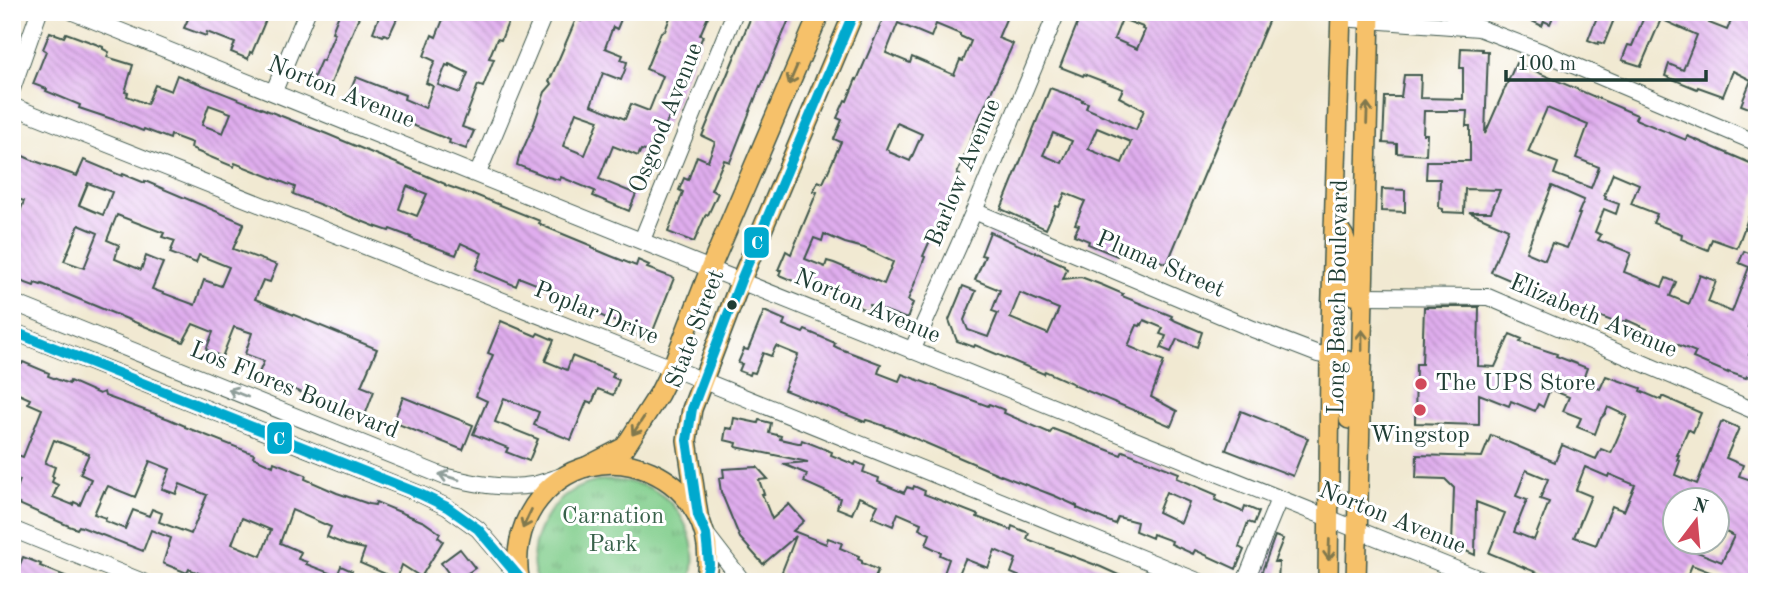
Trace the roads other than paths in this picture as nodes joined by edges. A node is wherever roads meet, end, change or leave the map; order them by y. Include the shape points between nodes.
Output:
1 (39, 12) edge
2 (73, 12) edge
3 (307, 12) edge
4 (545, 12) edge
5 (735, 12) edge
6 (820, 12) edge
7 (853, 12) edge
8 (1057, 12) edge
9 (1340, 15) edge
10 (1370, 16) edge
11 (12, 89) edge
12 (274, 91) junction
13 (12, 106) edge
14 (1757, 144) edge
15 (478, 173) junction
16 (974, 211) junction
17 (1335, 228) junction
18 (642, 240) junction
19 (711, 267) junction
20 (741, 279) junction
21 (1362, 296) junction
22 (12, 302) edge
23 (12, 331) edge
24 (912, 351) junction
25 (1330, 356) junction
26 (672, 368) junction
27 (703, 381) junction
28 (1757, 412) edge
29 (1360, 434) junction
30 (586, 467) junction
31 (566, 475) junction
32 (1279, 499) junction
33 (698, 515) junction
34 (1329, 519) junction
35 (12, 529) edge
36 (1358, 531) junction
37 (706, 534) junction
38 (519, 580) edge
39 (143, 582) edge
40 (705, 582) edge
41 (743, 582) edge
42 (1200, 582) edge
43 (1245, 582) edge
44 (1328, 582) edge
45 (1356, 582) edge
46 (1487, 582) edge

1 - 11 street
2 - 12 street, Norton Avenue
3 - 12 street
4 - 15 street
5 - 18 street, Osgood Avenue
6 -> 19 main road, State Street
7 - 20 main road, State Street
8 - 16 street, Barlow Avenue
9 - 10 street
9 - 17 main road, Long Beach Boulevard
10 - 14 street via 1479,28
21 -> 10 main road, Long Beach Boulevard
12 - 15 street, Norton Avenue
13 - 26 street, Poplar Drive
15 - 18 street, Norton Avenue
16 - 24 street, Barlow Avenue
16 - 25 street, Pluma Street via 1253,329
17 - 21 main road via 1347,243 1350,292
17 - 25 main road, Long Beach Boulevard
18 - 19 street, Norton Avenue
19 - 20 street, Norton Avenue
19 - 26 main road, State Street
20 - 24 street, Norton Avenue
20 - 27 main road, State Street
21 - 28 street, Elizabeth Avenue via 1488,297
29 -> 21 main road, Long Beach Boulevard
31 -> 22 street, Los Flores Boulevard via 519,486 443,476
23 - 38 street, Los Flores Boulevard via 447,507 478,529
24 - 32 street, Norton Avenue
25 - 29 main road via 1348,363 1350,422
25 - 34 main road, Long Beach Boulevard
26 - 27 street, Poplar Drive
26 -> 30 main road, State Street via 625,447
27 - 33 main road, State Street via 687,440
27 - 42 street, Poplar Drive
29 - 36 main road, Long Beach Boulevard
30 - 31 main road
30 - 33 main road via 612,463 663,477
31 -> 38 main road via 542,494 526,519 518,547
32 - 34 street, Norton Avenue
32 - 43 street
33 - 37 main road
34 - 36 street, Norton Avenue
34 -> 44 main road, Long Beach Boulevard
35 - 39 street
36 - 45 main road, Long Beach Boulevard
36 - 46 street, Norton Avenue
37 - 40 main road via 709,564
37 - 41 street

